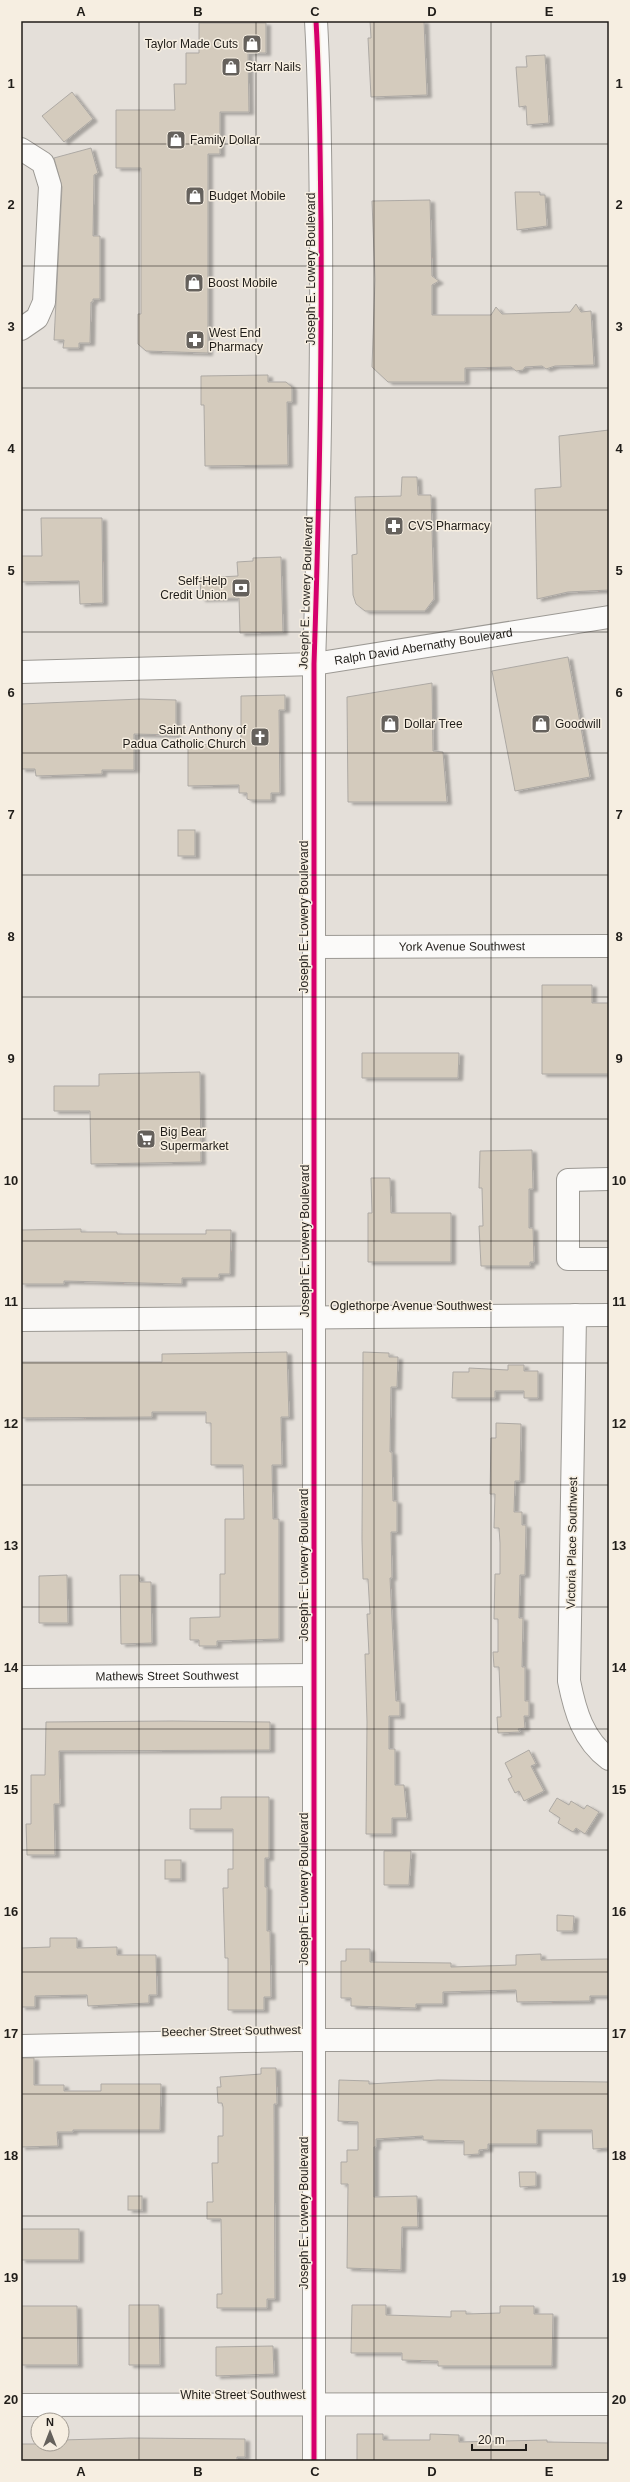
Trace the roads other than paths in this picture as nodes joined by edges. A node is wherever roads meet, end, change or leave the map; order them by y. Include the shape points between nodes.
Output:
1 (316, 21) edge
2 (21, 149) edge
3 (21, 329) edge
4 (609, 617) edge
5 (314, 664) junction
6 (21, 672) edge
7 (609, 946) edge
8 (314, 947) junction
9 (609, 1179) edge
10 (609, 1260) edge
11 (575, 1315) junction
12 (609, 1315) edge
13 (315, 1317) junction
14 (21, 1320) edge
15 (314, 1675) junction
16 (21, 1677) edge
17 (609, 1759) edge
18 (314, 2040) junction
19 (609, 2040) edge
20 (21, 2046) edge
21 (609, 2404) edge
22 (21, 2405) edge
23 (314, 2405) junction
24 (314, 2461) edge

1 - 5 street, Joseph E. Lowery Boulevard via 319,65 322,323
2 - 3 street via 43,163 50,186 44,302 37,318
4 - 5 street, Ralph David Abernathy Boulevard
5 - 6 street, Ralph David Abernathy Boulevard
5 - 8 street, Joseph E. Lowery Boulevard
7 - 8 street, York Avenue Southwest
8 - 13 street, Joseph E. Lowery Boulevard
9 - 10 street via 568,1180 568,1260
11 - 12 street, Oglethorpe Avenue Southwest
11 - 13 street, Oglethorpe Avenue Southwest
11 - 17 street, Victoria Place Southwest via 569,1681 575,1710 589,1738
13 - 14 street, Oglethorpe Avenue Southwest
13 - 15 street, Joseph E. Lowery Boulevard
15 - 16 street, Mathews Street Southwest
15 - 18 street, Joseph E. Lowery Boulevard
18 - 19 street, Beecher Street Southwest
18 - 20 street, Beecher Street Southwest
18 - 23 street, Joseph E. Lowery Boulevard
21 - 23 street, White Street Southwest
22 - 23 street, White Street Southwest
23 - 24 street, Joseph E. Lowery Boulevard

